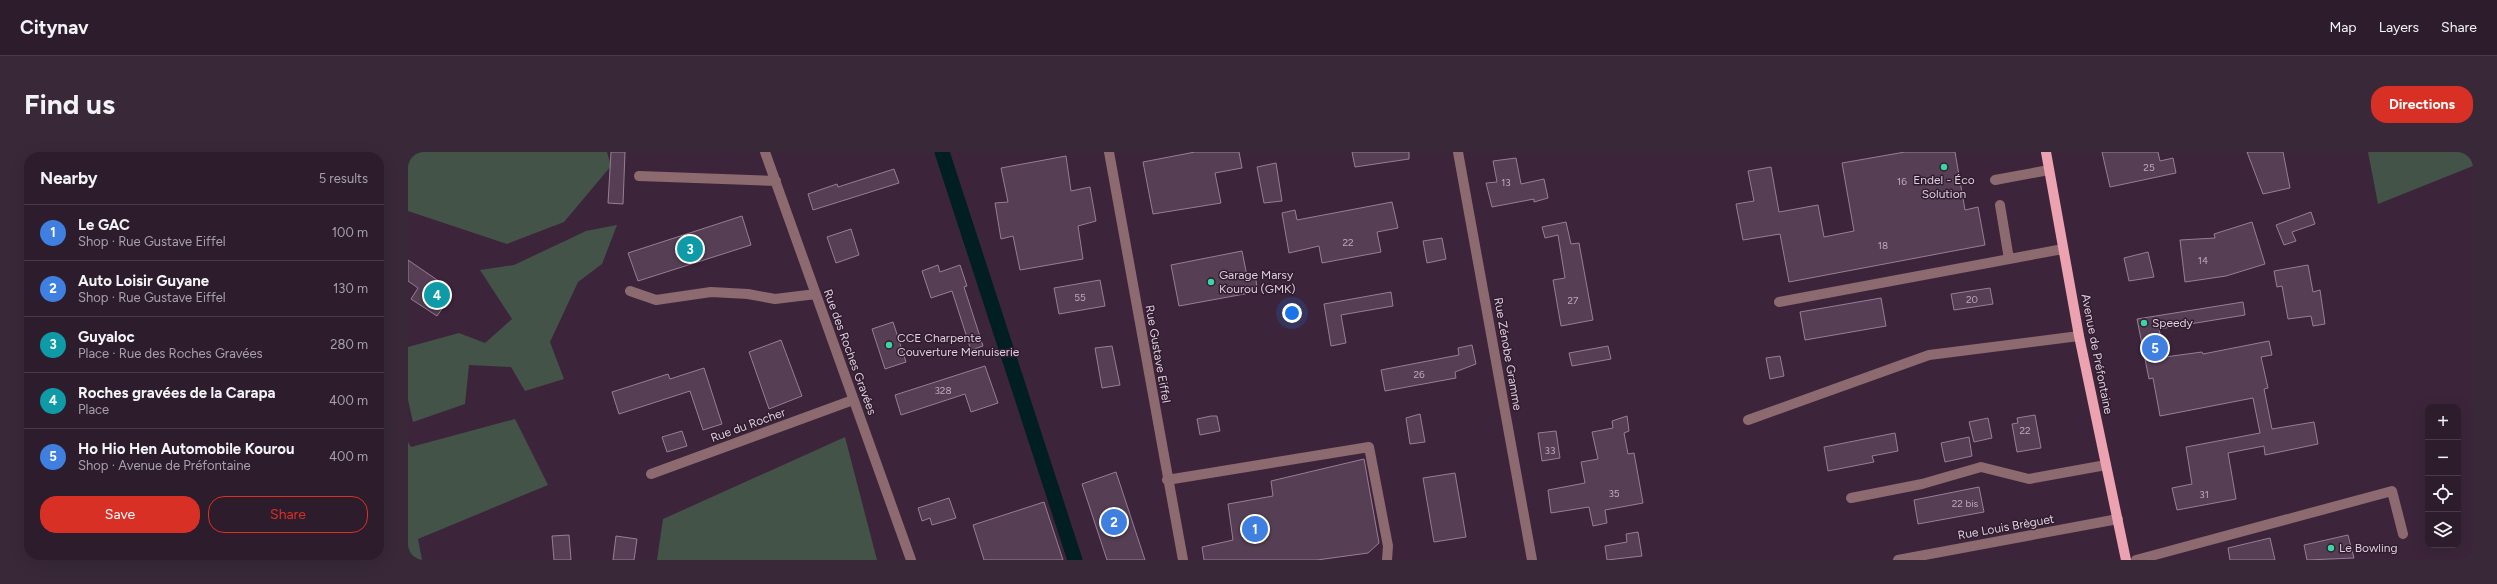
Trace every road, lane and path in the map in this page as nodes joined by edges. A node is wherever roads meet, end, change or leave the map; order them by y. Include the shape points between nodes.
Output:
1 (765, 152) edge
2 (1110, 152) edge
3 (1458, 152) edge
4 (2046, 152) edge
5 (2049, 170) junction
6 (639, 176) dead end
7 (776, 180) junction
8 (1995, 180) dead end
9 (2000, 205) dead end
10 (2063, 249) junction
11 (2009, 259) junction
12 (630, 291) dead end
13 (816, 294) junction
14 (1779, 302) dead end
15 (2078, 336) junction
16 (854, 400) junction
17 (1748, 420) dead end
18 (2106, 465) junction
19 (651, 474) dead end
20 (1167, 480) junction
21 (1851, 498) dead end
22 (2118, 519) junction
23 (2403, 534) dead end
24 (911, 560) edge
25 (1183, 560) edge
26 (1387, 560) edge
27 (1532, 560) edge
28 (1898, 560) edge
29 (2126, 560) edge
30 (2136, 560) edge

1 - 7 street, Rue des Roches Gravées
2 - 20 street, Rue Gustave Eiffel
3 - 27 street, Rue Zénobe Gramme
4 - 5 main road, Avenue de Préfontaine
5 - 8 street
5 - 10 main road, Avenue de Préfontaine
6 - 7 street
7 - 13 street, Rue des Roches Gravées
9 - 11 street
10 - 11 street
10 - 15 main road, Avenue de Préfontaine
11 - 14 street
12 - 13 street via 656,300 711,292 748,294 775,299
13 - 16 street, Rue des Roches Gravées
15 - 17 street via 1928,355
15 - 18 main road, Avenue de Préfontaine
16 - 19 street, Rue du Rocher
16 - 24 street, Rue des Roches Gravées
18 - 21 street via 2029,479 1981,467 1922,484
18 - 22 main road, Avenue de Préfontaine
20 - 25 street, Rue Gustave Eiffel
20 - 26 street via 1368,447 1388,546
22 - 28 street, Rue Louis Brèguet
22 - 29 main road, Avenue de Préfontaine
23 - 30 street via 2392,490

